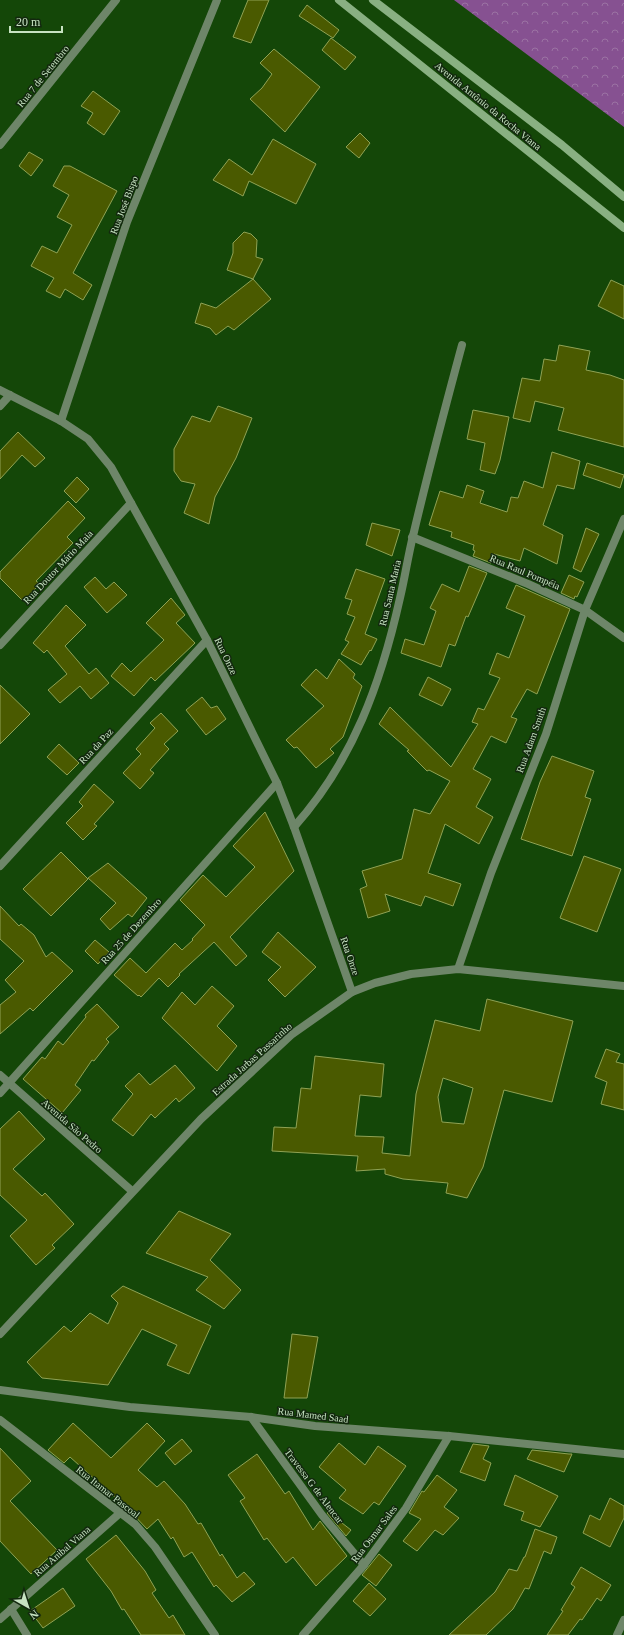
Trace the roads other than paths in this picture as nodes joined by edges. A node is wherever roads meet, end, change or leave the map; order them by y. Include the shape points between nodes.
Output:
1 (116, 0) edge
2 (217, 0) edge
3 (339, 0) edge
4 (373, 0) edge
5 (0, 145) edge
6 (624, 197) edge
7 (624, 228) edge
8 (462, 345) dead end
9 (0, 390) edge
10 (10, 395) junction
11 (0, 406) edge
12 (61, 421) junction
13 (131, 503) junction
14 (624, 519) edge
15 (412, 537) junction
16 (585, 610) junction
17 (624, 638) edge
18 (207, 640) junction
19 (0, 645) edge
20 (277, 783) junction
21 (294, 826) junction
22 (0, 866) edge
23 (458, 969) junction
24 (624, 986) edge
25 (352, 992) junction
26 (0, 1076) edge
27 (8, 1084) junction
28 (0, 1092) edge
29 (132, 1191) junction
30 (0, 1334) edge
31 (0, 1390) edge
32 (250, 1417) junction
33 (0, 1420) edge
34 (449, 1436) junction
35 (624, 1454) edge
36 (120, 1513) junction
37 (364, 1565) junction
38 (11, 1609) junction
39 (0, 1619) edge
40 (624, 1620) edge
41 (27, 1635) edge
42 (215, 1635) edge
43 (303, 1635) edge
44 (617, 1635) edge

1 - 5 street, Rua 7 de Setembro
2 - 12 street, Rua José Bispo via 127,222
3 - 7 main road, Avenida Antônio da Rocha Viana
4 - 6 main road, Avenida Antônio da Rocha Viana via 562,145
8 - 15 street, Rua Santa Maria
9 - 10 street, Rua Onze
10 - 11 street
10 - 12 street, Rua Onze
12 - 13 street, Rua Onze via 88,439 111,467
13 - 18 street, Rua Onze
13 - 19 street, Rua Doutor Mário Maia
14 - 16 street, Rua Adam Smith
15 - 16 street, Rua Raul Pompéia
15 - 21 street, Rua Santa Maria via 396,614 366,713 326,788
16 - 17 street, Rua Raul Pompéia
16 - 23 street, Rua Adam Smith via 546,734 491,873
18 - 20 street, Rua Onze
18 - 22 street, Rua da Paz
20 - 21 street, Rua Onze
20 - 27 street, Rua 25 de Dezembro
21 - 25 street, Rua Onze
23 - 24 street, Estrada Jarbas Passarinho
23 - 25 street, Estrada Jarbas Passarinho via 411,974
25 - 29 street, Estrada Jarbas Passarinho via 291,1035 201,1119
26 - 27 street, Avenida São Pedro
27 - 28 street, Rua 25 de Dezembro
27 - 29 street, Avenida São Pedro
29 - 30 street, Estrada Jarbas Passarinho
31 - 32 street, Rua Mamed Saad via 130,1407
32 - 34 street, Rua Mamed Saad via 315,1426
32 - 37 street, Travessa G de Alencar via 322,1515
33 - 36 street, Rua Itamar Pascoal
34 - 35 street, Rua Mamed Saad
34 - 37 street, Rua Osmar Sales via 406,1508
36 - 38 street, Rua Anibal Viana
36 - 42 street, Rua Itamar Pascoal via 135,1524 155,1547
37 - 43 street, Rua Osmar Sales
38 - 39 street, Rua Anibal Viana
38 - 41 street
40 - 44 street

